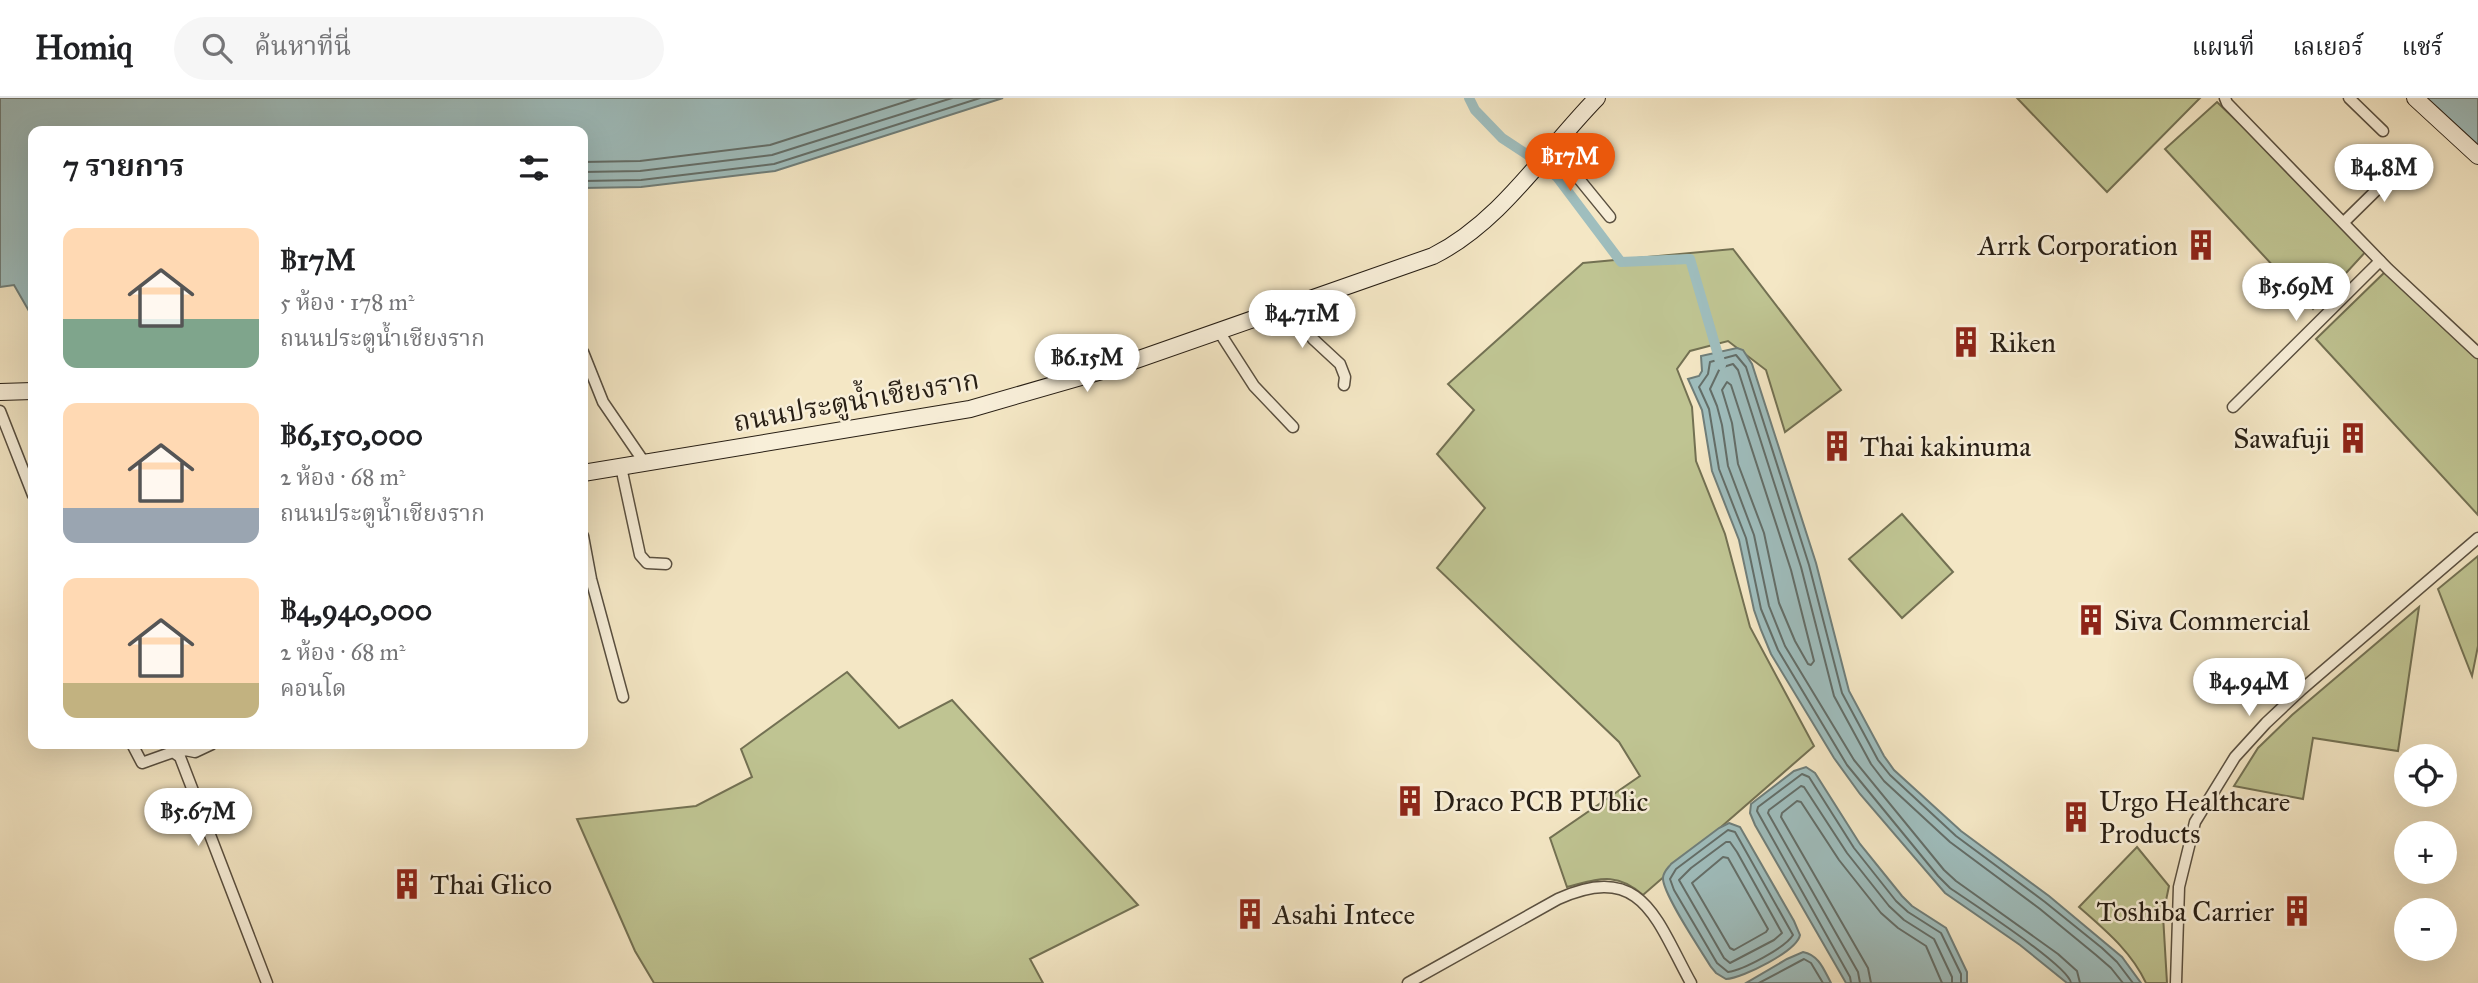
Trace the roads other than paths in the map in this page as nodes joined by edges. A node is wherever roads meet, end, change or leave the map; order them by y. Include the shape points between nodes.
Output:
1 (1597, 98) edge
2 (2225, 98) edge
3 (2349, 98) edge
4 (2415, 98) edge
5 (2383, 131) dead end
6 (1548, 153) junction
7 (2478, 156) edge
8 (2403, 164) dead end
9 (1610, 217) dead end
10 (2344, 222) junction
11 (2381, 261) junction
12 (1291, 305) junction
13 (1218, 330) junction
14 (2478, 353) edge
15 (588, 364) edge
16 (1345, 385) dead end
17 (28, 391) edge
18 (0, 392) edge
19 (2234, 407) dead end
20 (0, 411) edge
21 (1293, 427) dead end
22 (643, 462) junction
23 (621, 467) junction
24 (588, 472) edge
25 (28, 482) edge
26 (2478, 538) edge
27 (588, 563) edge
28 (666, 564) dead end
29 (623, 696) dead end
30 (135, 749) edge
31 (201, 749) edge
32 (177, 753) junction
33 (267, 983) edge
34 (1408, 983) edge
35 (1691, 983) edge
36 (2176, 983) edge

1 - 6 street, ถนนประตูน้ำเชียงราก
2 - 10 street
3 - 5 street
4 - 7 street
6 - 9 street via 1579,179
6 - 12 street, ถนนประตูน้ำเชียงราก via 1454,245
8 - 10 street
10 - 11 street
11 - 14 street
11 - 19 street
12 - 13 street, ถนนประตูน้ำเชียงราก
12 - 16 street via 1313,338 1340,364
13 - 21 street via 1254,386
13 - 22 street, ถนนประตูน้ำเชียงราก via 1119,366 971,409
15 - 22 street via 603,402
17 - 18 street
20 - 25 street
22 - 23 street, ถนนประตูน้ำเชียงราก
23 - 24 street, ถนนประตูน้ำเชียงราก
23 - 28 street via 642,559
26 - 36 street via 2301,690 2235,757 2209,796 2193,833 2179,887
27 - 29 street
30 - 32 street via 142,763
31 - 32 street
32 - 33 street
34 - 35 street via 1558,899 1577,890 1605,886 1630,892 1645,904

